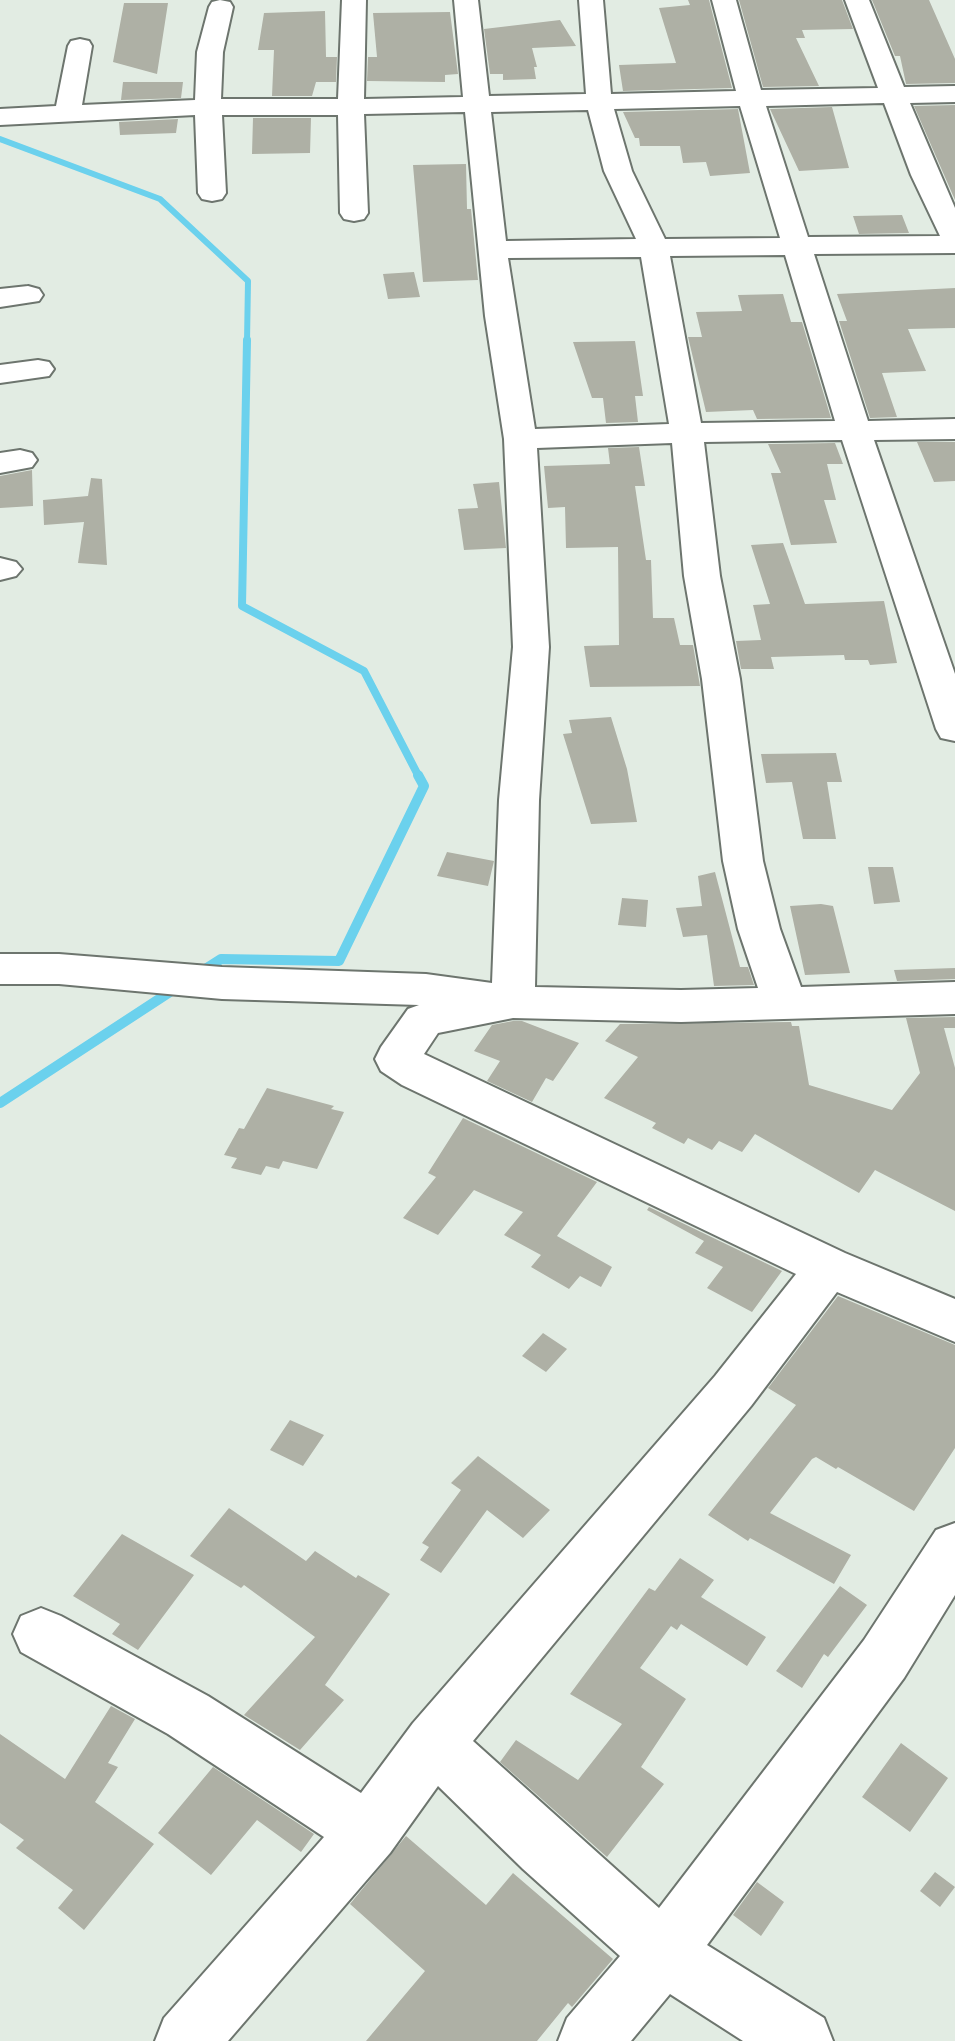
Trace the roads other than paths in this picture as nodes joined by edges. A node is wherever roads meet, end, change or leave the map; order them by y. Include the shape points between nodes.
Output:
1 (354, 0) edge
2 (466, 0) edge
3 (591, 0) edge
4 (724, 0) edge
5 (857, 0) edge
6 (221, 7) dead end
7 (80, 46) dead end
8 (955, 94) edge
9 (896, 95) junction
10 (750, 96) junction
11 (599, 101) junction
12 (477, 102) junction
13 (353, 106) junction
14 (208, 107) junction
15 (68, 112) junction
16 (0, 117) edge
17 (212, 193) dead end
18 (354, 213) dead end
19 (955, 241) edge
20 (797, 244) junction
21 (654, 247) junction
22 (492, 250) junction
23 (38, 369) dead end
24 (0, 374) edge
25 (955, 429) edge
26 (855, 432) junction
27 (687, 433) junction
28 (520, 439) junction
29 (947, 681) edge
30 (955, 729) edge
31 (0, 969) edge
32 (955, 998) edge
33 (513, 1002) junction
34 (785, 1003) junction
35 (828, 1267) junction
36 (955, 1321) edge
37 (955, 1547) edge
38 (41, 1634) dead end
39 (434, 1743) junction
40 (369, 1832) junction
41 (663, 1953) junction
42 (187, 2041) edge
43 (590, 2041) edge
44 (801, 2041) edge

1 - 13 street
2 - 12 street
3 - 11 street
4 - 10 street
5 - 9 street
6 - 14 street via 210,52
7 - 15 street
8 - 9 street
9 - 10 street
9 - 19 street
10 - 11 street
10 - 20 street
11 - 12 street
11 - 21 street via 618,171
12 - 13 street
12 - 22 street
13 - 14 street
13 - 18 street
14 - 15 street
14 - 17 street
15 - 16 street
19 - 20 street
20 - 21 street
20 - 26 street
21 - 22 street
21 - 27 street
22 - 28 street
23 - 24 street
25 - 26 street
26 - 27 street
26 - 29 street
27 - 28 street
27 - 34 street via 743,861
28 - 33 street via 531,647 519,800
29 - 30 street
31 - 33 street via 426,990
32 - 34 street
33 - 34 street
33 - 35 street via 424,1020 397,1059
35 - 36 street
35 - 39 street via 733,1391
37 - 41 street via 884,1659
38 - 40 street via 188,1715
39 - 40 street
39 - 41 street
40 - 42 street
41 - 43 street
41 - 44 street

